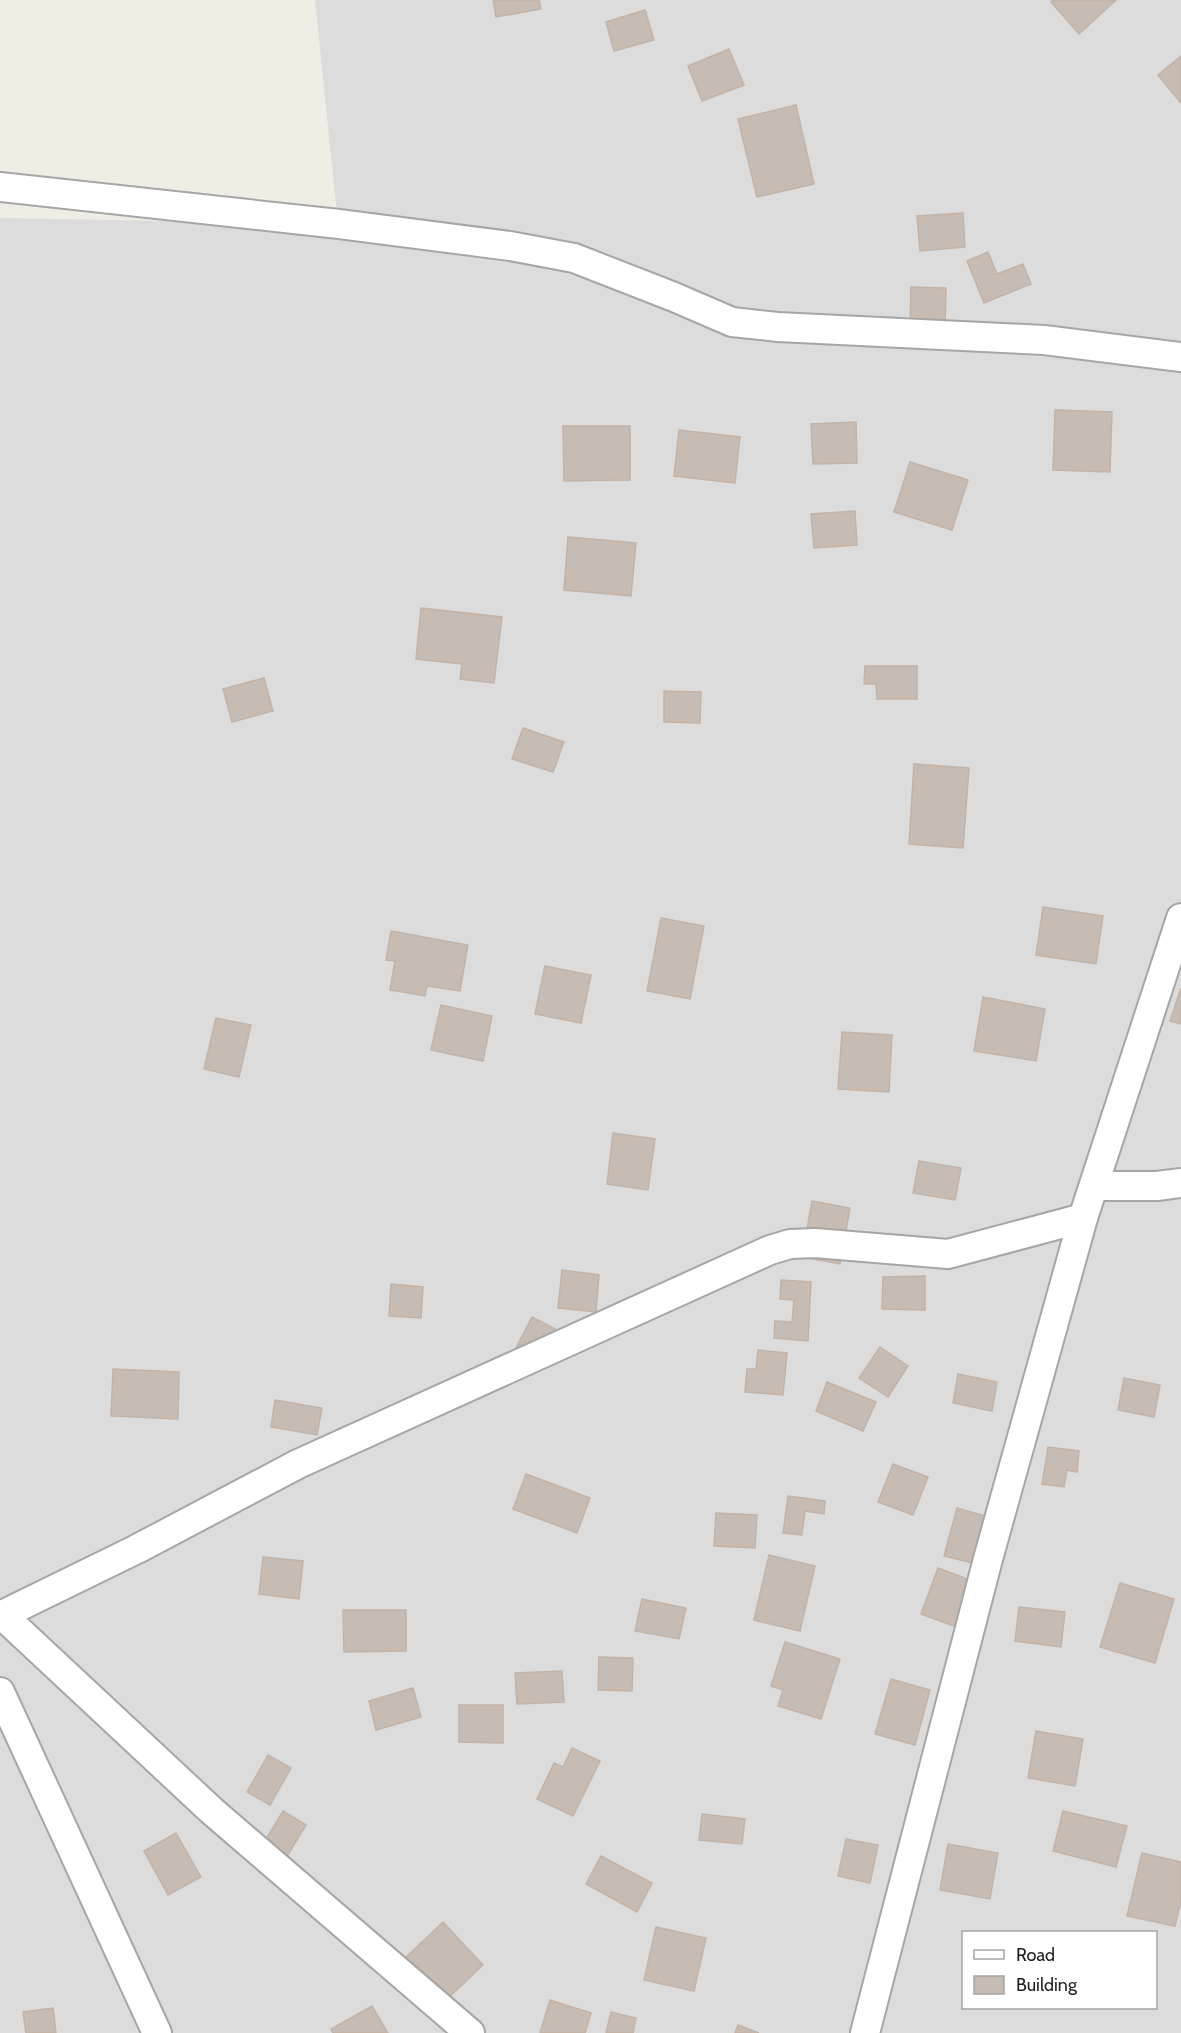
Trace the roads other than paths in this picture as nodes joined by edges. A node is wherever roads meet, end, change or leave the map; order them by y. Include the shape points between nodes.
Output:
1 (0, 187) edge
2 (1181, 357) edge
3 (1181, 918) edge
4 (1181, 1183) edge
5 (1094, 1186) junction
6 (1083, 1218) junction
7 (1, 1615) edge
8 (0, 1692) edge
9 (157, 2033) edge
10 (470, 2033) edge
11 (865, 2033) edge

1 - 2 street via 510,246 574,258 732,322 1044,340
3 - 5 street
4 - 5 street
5 - 6 street
6 - 7 street via 948,1254 815,1243 770,1250 298,1464
6 - 11 street via 988,1559
7 - 10 street via 212,1811
8 - 9 street

